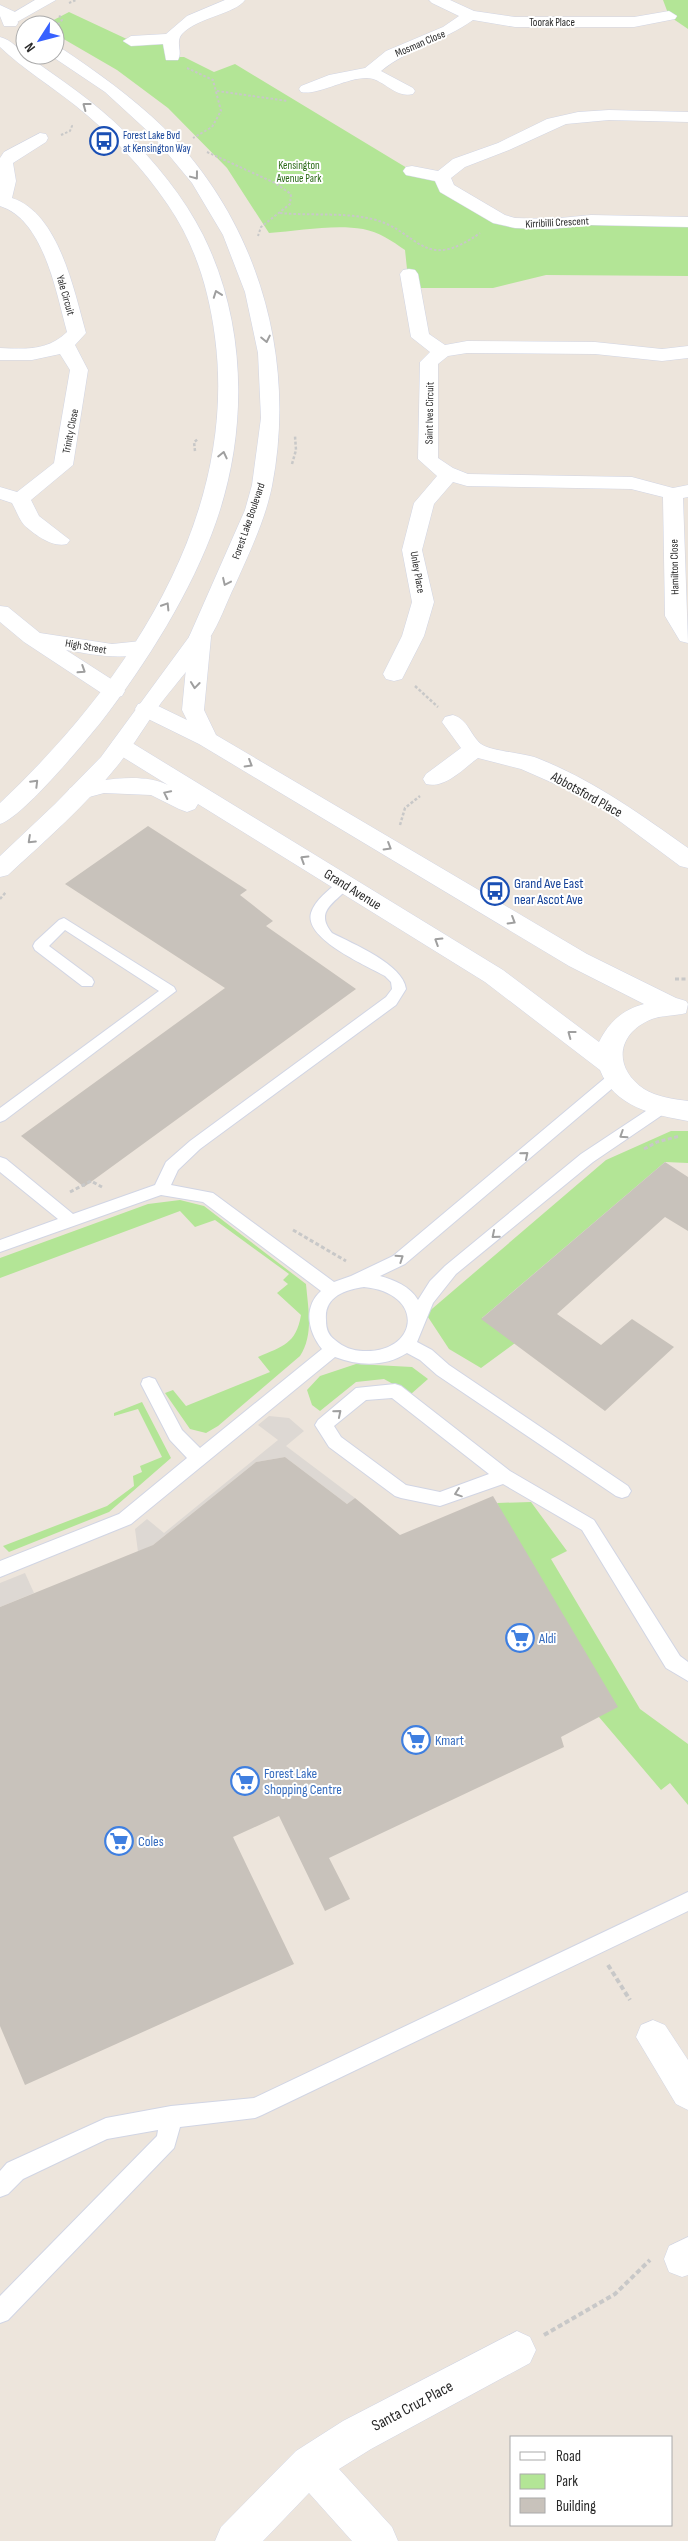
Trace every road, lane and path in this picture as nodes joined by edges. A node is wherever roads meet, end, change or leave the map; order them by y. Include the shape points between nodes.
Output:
1 (17, 0) edge
2 (48, 0) edge
3 (237, 0) edge
4 (437, 0) edge
5 (663, 0) edge
6 (0, 5) edge
7 (470, 15) junction
8 (5, 21) edge
9 (171, 39) junction
10 (131, 41) dead end
11 (0, 42) edge
12 (65, 50) edge
13 (172, 57) joint
14 (370, 72) junction
15 (307, 89) joint
16 (217, 91) junction
17 (407, 91) dead end
18 (688, 117) edge
19 (68, 120) dead end
20 (40, 138) joint
21 (196, 144) dead end
22 (202, 148) dead end
23 (412, 171) dead end
24 (442, 177) junction
25 (1, 200) edge
26 (280, 213) junction
27 (499, 219) junction
28 (688, 222) edge
29 (257, 243) dead end
30 (409, 274) dead end
31 (66, 345) junction
32 (442, 351) junction
33 (688, 352) edge
34 (0, 354) edge
35 (294, 430) dead end
36 (200, 437) dead end
37 (195, 453) dead end
38 (289, 468) dead end
39 (449, 475) junction
40 (0, 493) edge
41 (680, 493) edge
42 (20, 499) junction
43 (60, 540) dead end
44 (0, 612) edge
45 (688, 636) edge
46 (32, 637) junction
47 (200, 637) junction
48 (141, 648) junction
49 (394, 674) joint
50 (114, 691) junction
51 (146, 709) junction
52 (453, 722) joint
53 (87, 726) junction
54 (207, 739) junction
55 (122, 746) junction
56 (474, 750) junction
57 (434, 779) joint
58 (78, 793) junction
59 (228, 812) junction
60 (0, 816) edge
61 (398, 828) dead end
62 (688, 860) edge
63 (0, 869) edge
64 (344, 884) junction
65 (670, 978) dead end
66 (688, 979) edge
67 (87, 982) dead end
68 (679, 1007) edge
69 (613, 1071) junction
70 (681, 1110) edge
71 (0, 1116) edge
72 (688, 1136) edge
73 (642, 1150) dead end
74 (0, 1163) edge
75 (161, 1189) junction
76 (71, 1221) junction
77 (0, 1246) edge
78 (356, 1280) junction
79 (332, 1290) junction
80 (416, 1319) junction
81 (406, 1344) junction
82 (334, 1348) junction
83 (149, 1384) dead end
84 (198, 1459) junction
85 (504, 1476) junction
86 (622, 1491) dead end
87 (0, 1569) edge
88 (688, 1673) edge
89 (688, 1901) edge
90 (596, 1945) junction
91 (630, 2000) dead end
92 (653, 2037) dead end
93 (688, 2092) edge
94 (171, 2117) junction
95 (0, 2186) edge
96 (674, 2256) edge
97 (0, 2312) edge
98 (517, 2350) joint
99 (310, 2465) junction
100 (235, 2541) edge
101 (378, 2541) edge

1 - 6 street
2 - 8 street
3 - 9 street via 187,22
4 - 7 street, Toorak Place
5 - 7 street, Toorak Place via 674,20 515,22
7 - 14 street, Mosman Close via 449,30 392,54
9 - 10 street
9 - 13 street
48 -> 11 street via 173,596 209,514 226,439 230,390 220,302 202,254 177,206 140,157 92,110
12 -> 47 street, Forest Lake Boulevard via 137,110 176,151 206,190 232,235 254,287 268,348 271,423 261,487 242,546
13 - 16 path via 174,62 214,80
14 - 15 street, Mosman Close via 335,78
14 - 17 street
15 - 16 path via 290,101
16 - 21 path via 221,111 212,127 189,140
18 - 24 street via 631,114 562,120 534,130 497,150 449,166
19 - 20 path via 72,126 70,131
20 - 25 street via 10,156 5,163 7,181
22 - 26 path via 275,182 291,194 290,204
23 - 24 street
24 - 27 street, Kirribilli Crescent via 446,188
25 - 31 street, Yale Circuit via 23,208 35,221 58,268 77,333
26 - 27 path via 342,214 374,220 401,231 424,248 444,249 469,242
26 - 29 path via 261,227
27 - 28 street, Kirribilli Crescent via 550,224 591,220
30 - 32 street via 420,337
31 - 34 street via 32,355
31 - 42 street, Trinity Close via 79,370 63,465
32 - 33 street via 467,346 595,348 662,355
32 - 39 street, Saint Ives Circuit via 429,362 428,459
35 - 38 path via 296,456
36 - 37 path via 194,442
39 - 41 street, Saint Ives Circuit via 467,480 632,482
39 - 49 street, Unley Place via 424,503 412,550 423,602 414,636
40 - 42 street
41 - 45 street, Hamilton Close via 676,616
42 - 43 street via 31,520
44 - 46 street, High Street
46 - 48 street, High Street via 112,651
46 -> 50 street, High Street
47 - 51 street, Forest Lake Boulevard
47 -> 54 street via 193,710
48 - 50 street
49 - 52 path via 423,691
50 - 51 street
50 - 53 street
51 - 54 street
51 - 55 street, Forest Lake Boulevard
52 - 56 street
53 - 55 street, Grand Avenue
60 -> 53 street
54 -> 68 street via 578,960
55 - 58 street, Forest Lake Boulevard
55 - 59 street, Grand Avenue
56 - 57 street
56 - 62 street, Abbotsford Place via 528,763 570,782 614,806
57 - 61 path via 437,783 405,808
59 -> 58 street via 211,816 155,788 104,786
58 -> 63 street, Forest Lake Boulevard
64 -> 59 street, Grand Avenue
69 -> 64 street, Grand Avenue via 494,976
64 - 75 lane via 321,907 316,919 318,928 326,936 390,972 398,981 399,989 392,1001 195,1145 172,1166
65 - 66 path
67 - 71 lane via 40,946 64,923 169,992
68 - 69 street via 643,1012 622,1024 610,1043
69 - 70 street, Grand Avenue via 628,1090 644,1100
78 -> 69 lane via 399,1260
70 -> 80 lane via 588,1158 439,1282
72 - 73 path via 657,1142
74 - 76 lane
75 - 76 lane
75 - 79 lane via 207,1197
76 - 77 lane
78 - 79 lane
78 - 80 lane via 373,1280 398,1289 409,1299
79 - 82 lane via 319,1306 317,1314 323,1338
80 - 81 lane via 414,1332
81 - 82 lane via 392,1353 370,1358 352,1357
81 - 86 lane
82 - 84 lane
83 - 84 lane via 176,1435
84 - 87 lane via 125,1519
85 -> 85 lane via 440,1499 401,1491 335,1442 324,1425 362,1393 395,1391
85 - 88 lane via 588,1525 674,1662
89 - 90 lane
90 - 91 path
90 - 94 lane via 255,2108
92 - 93 street
94 - 95 lane via 106,2129 15,2171
94 - 97 lane via 167,2141
96 - 98 path
98 - 99 street, Santa Cruz Place via 357,2434
99 - 100 street, Santa Cruz Place
99 - 101 street

